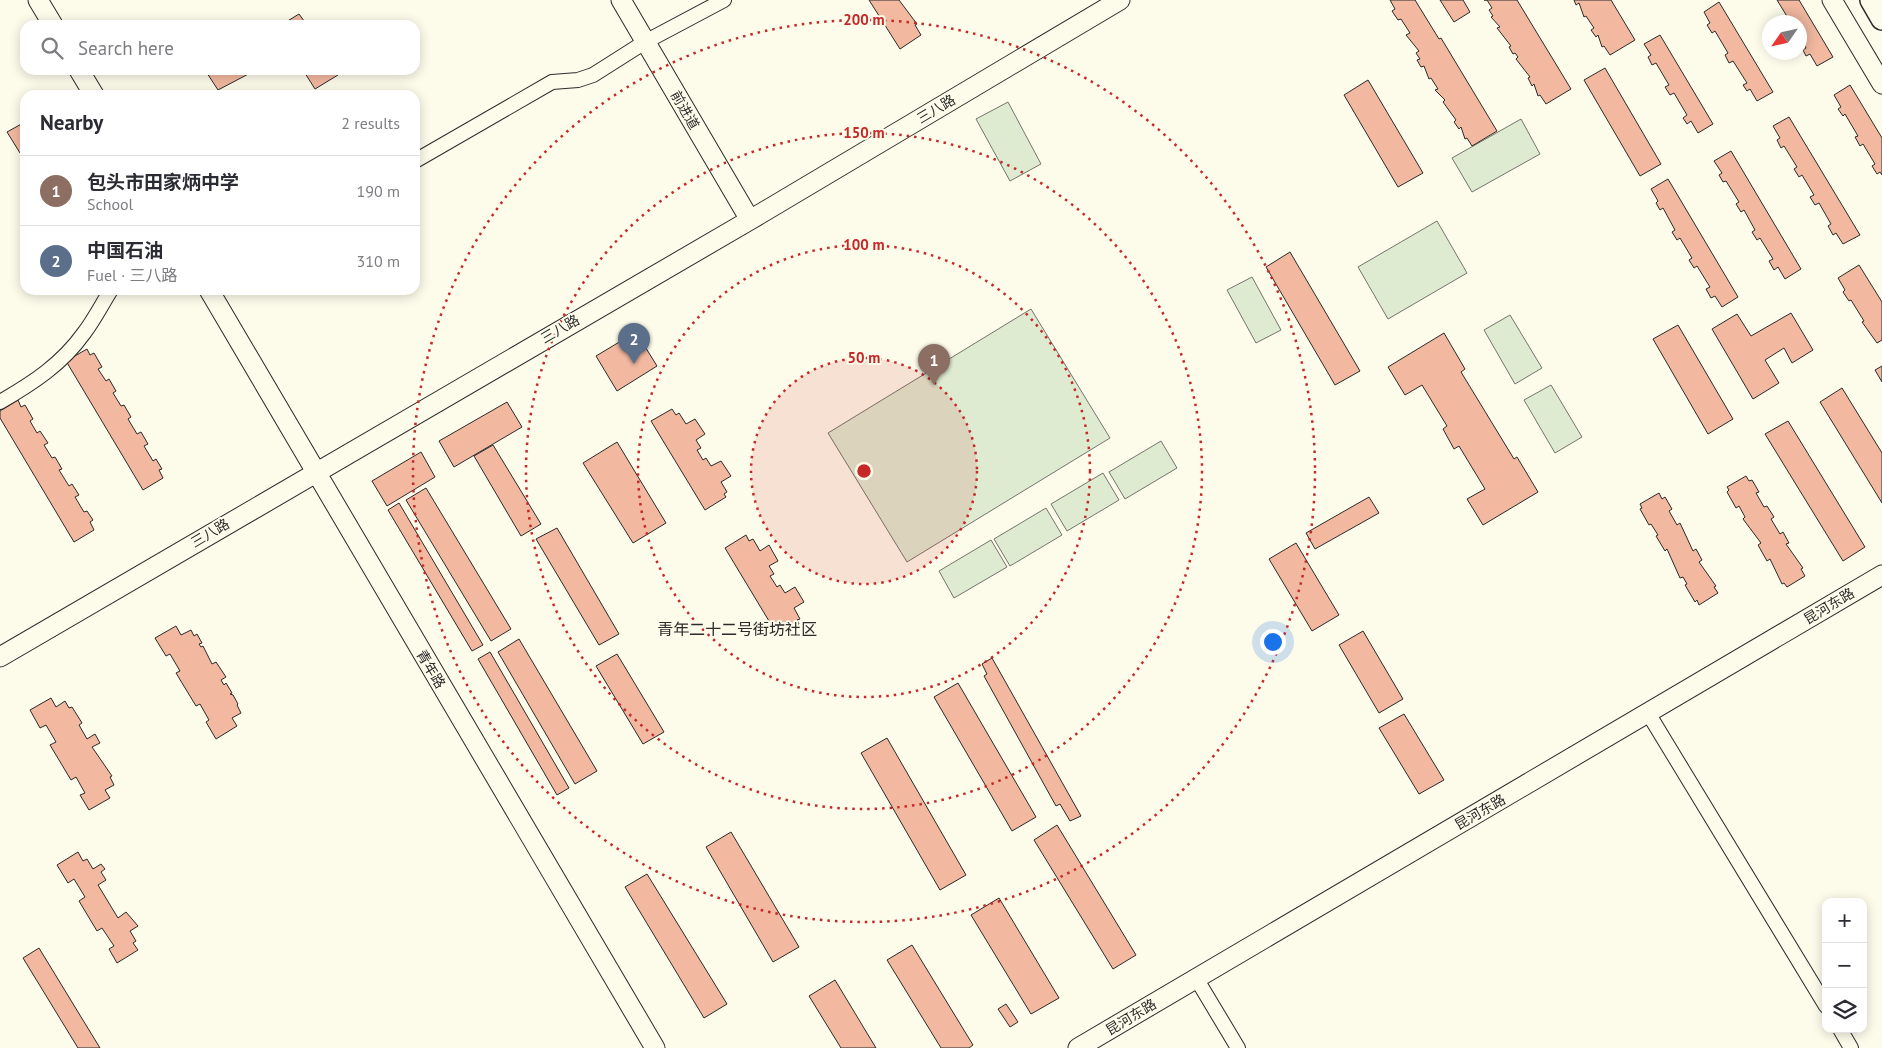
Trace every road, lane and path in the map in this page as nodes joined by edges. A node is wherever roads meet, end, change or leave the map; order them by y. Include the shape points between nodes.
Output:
1 (38, 0) edge
2 (621, 0) edge
3 (724, 0) edge
4 (1120, 0) edge
5 (1832, 0) edge
6 (1871, 0) edge
7 (1882, 19) edge
8 (50, 20) edge
9 (646, 42) junction
10 (82, 75) edge
11 (1882, 84) edge
12 (91, 90) edge
13 (420, 158) edge
14 (750, 220) junction
15 (108, 295) edge
16 (212, 295) edge
17 (0, 402) edge
18 (314, 472) junction
19 (1882, 575) edge
20 (0, 657) edge
21 (1648, 713) junction
22 (1196, 978) junction
23 (1822, 999) edge
24 (1842, 1033) edge
25 (655, 1048) edge
26 (1078, 1048) edge
27 (1238, 1048) edge
28 (1851, 1048) edge

1 - 8 main road
2 - 9 main road, 前进道
3 - 9 street
4 - 14 main road, 三八路
5 - 11 main road
6 - 7 main road
9 - 13 street via 593,75 552,82
9 - 14 main road, 前进道
10 - 12 main road
14 - 18 main road, 三八路
15 - 17 street via 85,333 58,364
16 - 18 main road, 青年路
18 - 20 main road, 三八路
18 - 25 main road, 青年路
19 - 21 main road, 昆河东路
21 - 22 main road, 昆河东路
21 - 23 street
22 - 26 main road, 昆河东路
22 - 27 street
24 - 28 street

